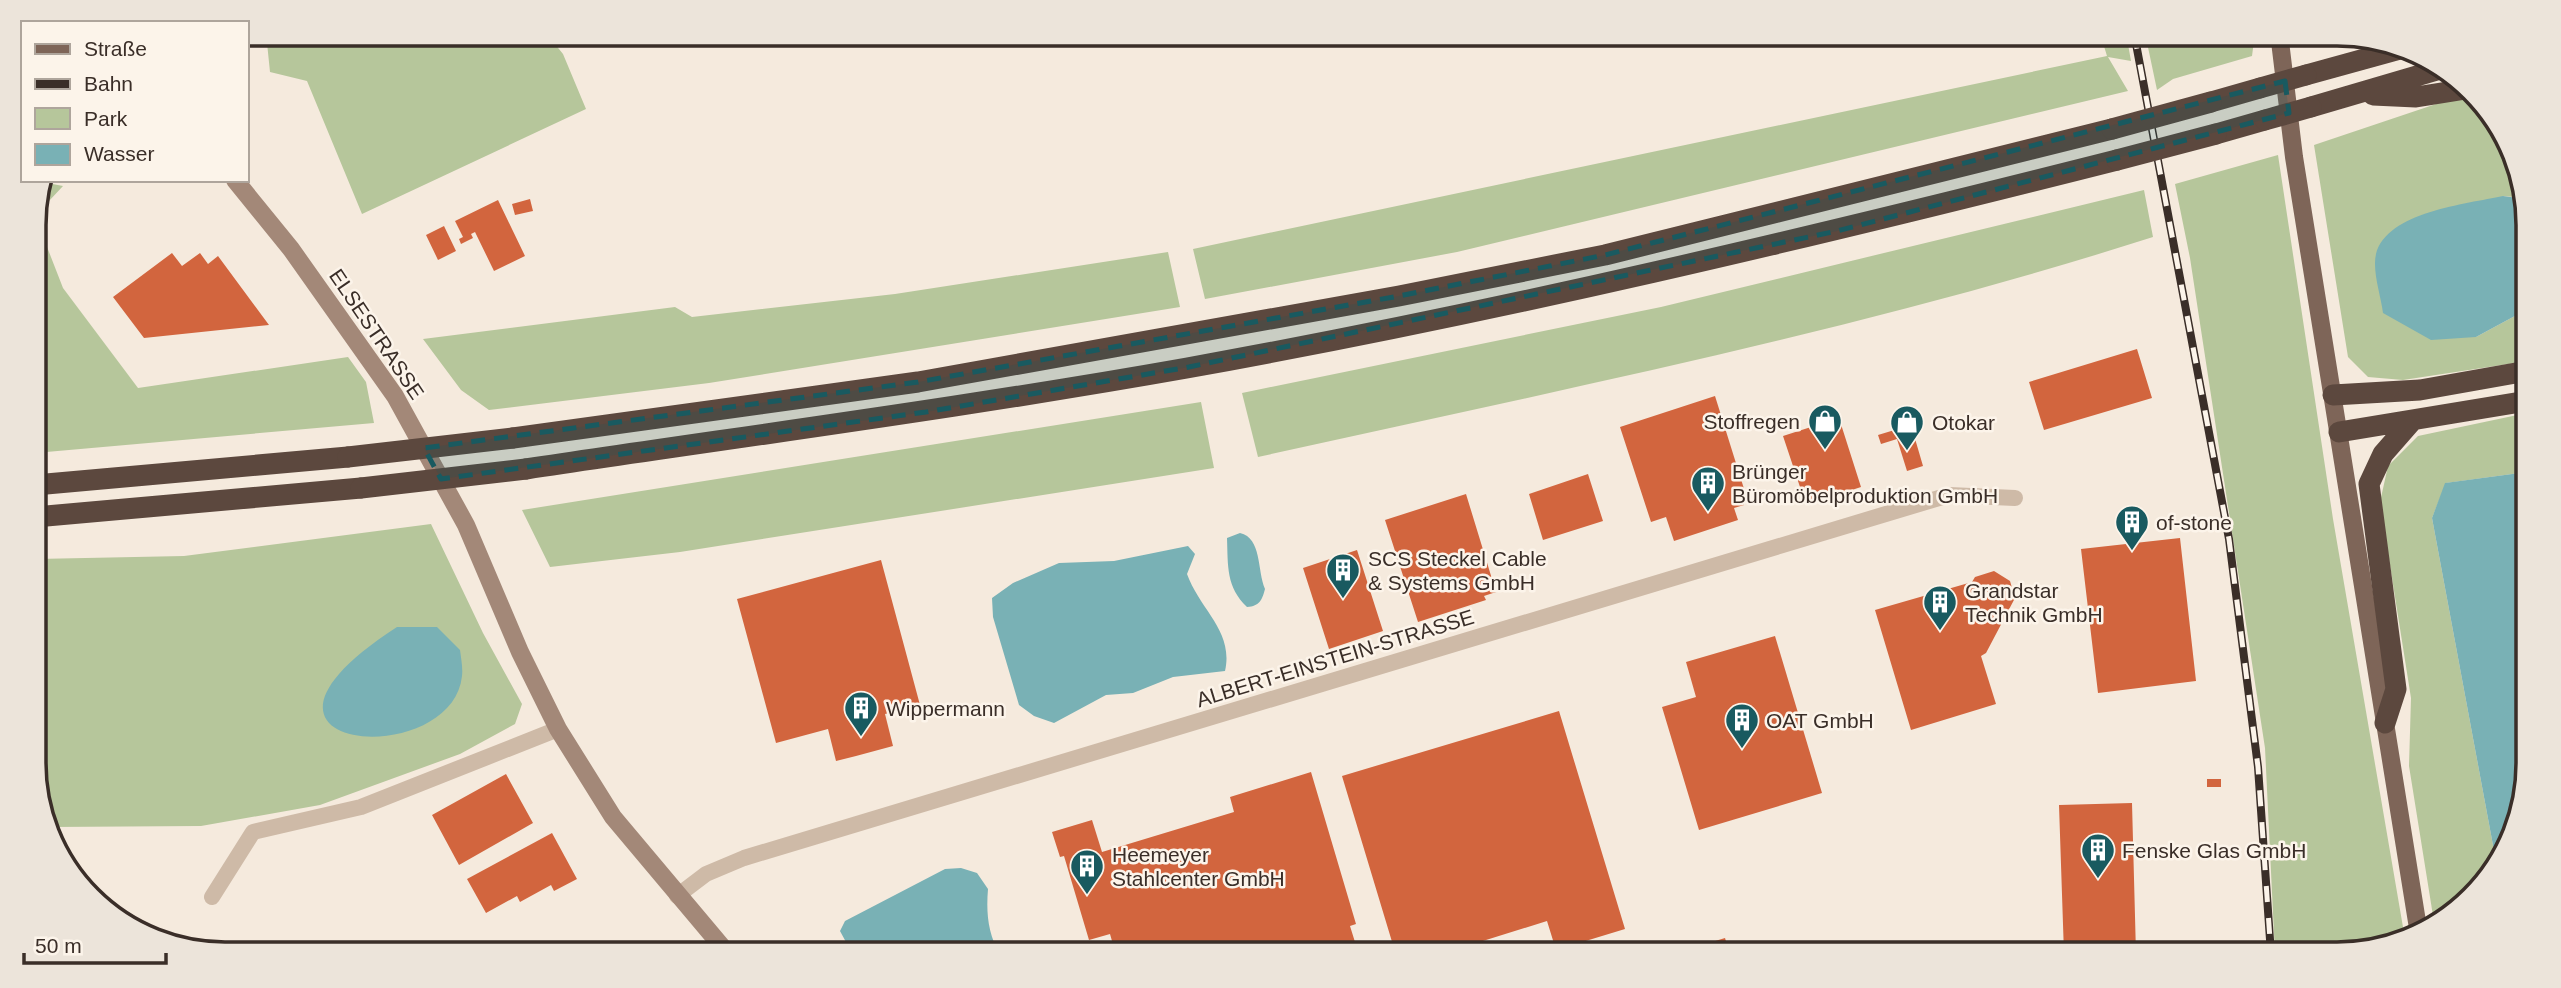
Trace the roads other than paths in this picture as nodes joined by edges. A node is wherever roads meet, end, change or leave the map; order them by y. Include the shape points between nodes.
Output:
1 (2281, 46) edge
2 (2385, 52) edge
3 (2429, 72) edge
4 (2455, 91) edge
5 (2357, 94) junction
6 (237, 182) edge
7 (2516, 373) edge
8 (2333, 395) junction
9 (2516, 403) edge
10 (2411, 422) junction
11 (2339, 432) junction
12 (46, 484) edge
13 (2015, 498) dead end
14 (46, 516) edge
15 (2385, 723) junction
16 (558, 729) junction
17 (677, 896) junction
18 (212, 897) dead end
19 (2417, 923) edge
20 (718, 942) edge

1 - 8 main road
2 - 12 highway, bridge via 2112,129 1605,255 1413,293 918,382 513,438
3 - 5 highway
4 - 5 highway via 2416,97
5 - 14 highway, bridge via 1837,231 1189,368 940,410 526,469
6 - 16 street, ELSESTRASSE via 291,249 395,396 466,525
7 - 8 highway via 2420,390
8 - 11 main road
9 - 10 highway
10 - 11 highway
10 - 15 highway via 2383,454 2369,485 2396,688
11 - 15 main road
13 - 17 street, ALBERT-EINSTEIN-STRASSE via 1949,495 744,858 706,874
15 - 19 main road
16 - 17 street, ELSESTRASSE via 613,817
16 - 18 street via 361,807 253,832
17 - 20 street, ELSESTRASSE

